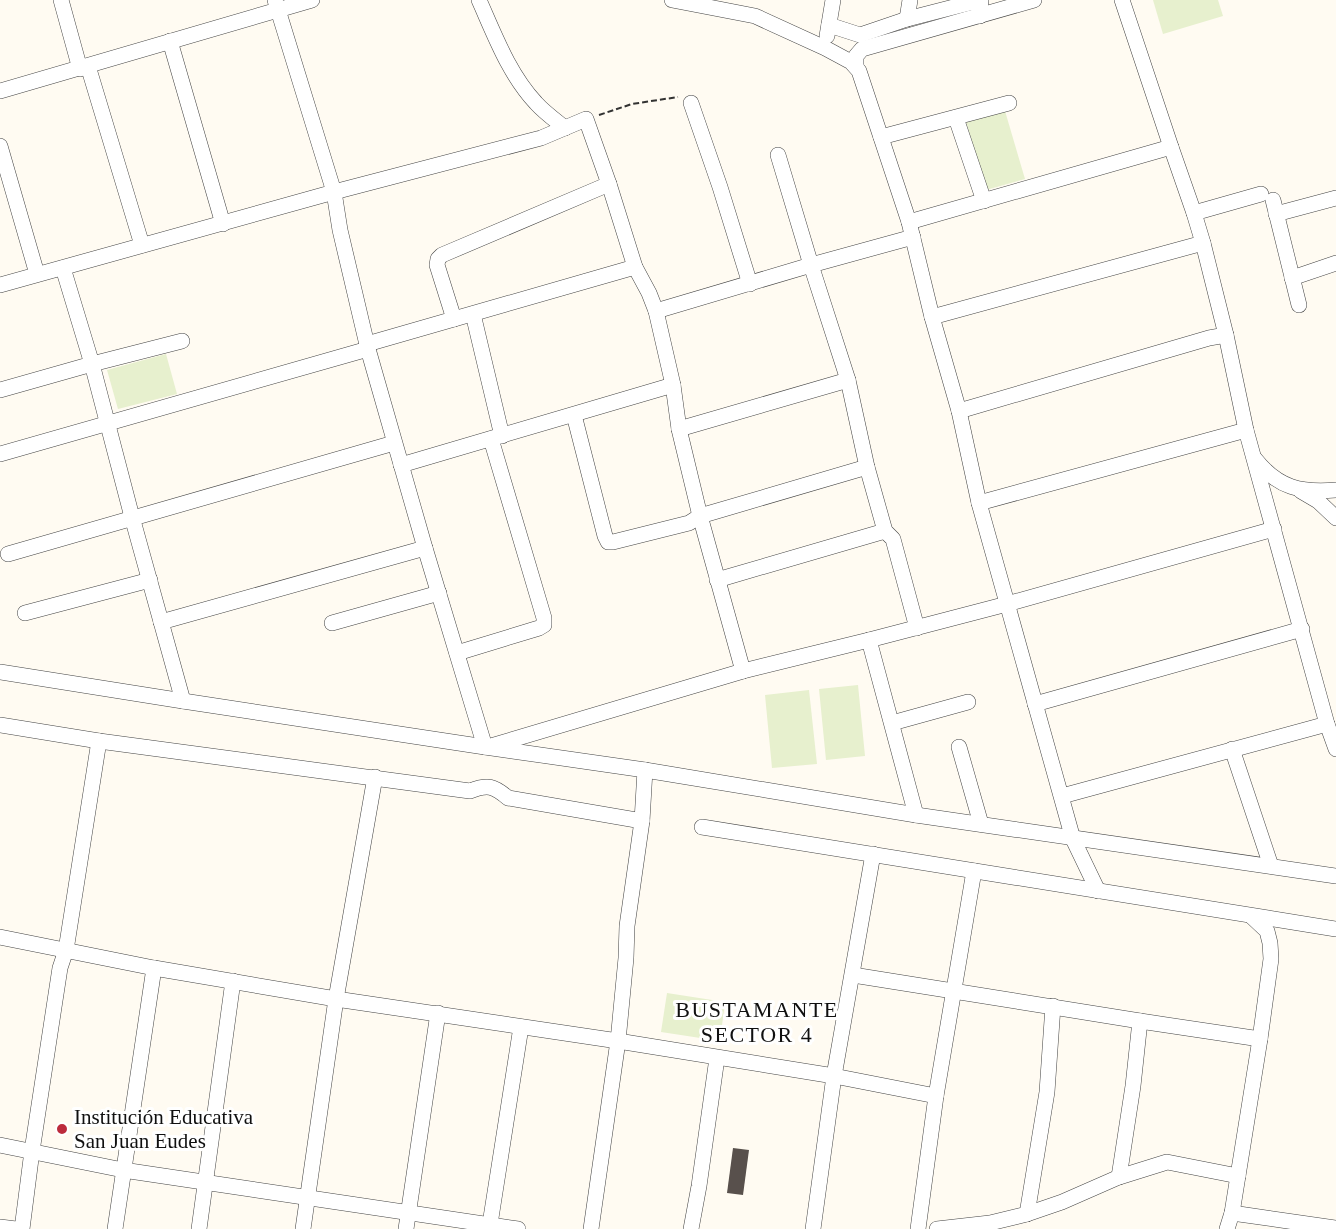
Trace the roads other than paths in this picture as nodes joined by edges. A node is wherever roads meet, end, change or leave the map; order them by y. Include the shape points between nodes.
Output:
1 (61, 0) edge
2 (312, 0) edge
3 (479, 0) edge
4 (757, 0) edge
5 (833, 0) edge
6 (910, 0) edge
7 (1034, 0) edge
8 (1122, 0) edge
9 (679, 1) edge
10 (277, 5) edge
11 (755, 16) junction
12 (980, 16) junction
13 (907, 19) junction
14 (828, 26) junction
15 (170, 41) junction
16 (825, 48) junction
17 (856, 66) junction
18 (84, 67) junction
19 (0, 91) edge
20 (691, 103) road end
21 (1009, 103) dead end
22 (956, 118) junction
23 (565, 128) junction
24 (881, 136) junction
25 (0, 146) edge
26 (1171, 147) junction
27 (778, 155) dead end
28 (609, 184) junction
29 (334, 192) junction
30 (1336, 198) edge
31 (984, 201) junction
32 (1270, 203) junction
33 (1194, 213) junction
34 (223, 224) junction
35 (911, 230) junction
36 (1203, 243) junction
37 (142, 245) junction
38 (1336, 263) edge
39 (811, 265) junction
40 (635, 267) junction
41 (63, 268) junction
42 (37, 274) junction
43 (1292, 278) junction
44 (750, 284) junction
45 (0, 285) edge
46 (1299, 305) dead end
47 (656, 311) junction
48 (473, 314) junction
49 (933, 317) junction
50 (454, 319) junction
51 (1226, 335) junction
52 (182, 341) dead end
53 (367, 347) junction
54 (92, 364) junction
55 (848, 380) junction
56 (673, 385) junction
57 (0, 390) edge
58 (959, 411) junction
59 (574, 415) junction
60 (107, 423) junction
61 (679, 429) junction
62 (1246, 430) junction
63 (497, 437) junction
64 (394, 443) junction
65 (0, 454) edge
66 (1254, 457) junction
67 (401, 465) junction
68 (867, 467) junction
69 (1300, 490) junction
70 (1336, 490) edge
71 (979, 502) junction
72 (700, 516) junction
73 (132, 517) junction
74 (1336, 518) edge
75 (1274, 529) junction
76 (885, 531) junction
77 (425, 548) junction
78 (8, 554) dead end
79 (150, 580) junction
80 (717, 580) junction
81 (439, 593) junction
82 (1007, 604) junction
83 (26, 613) dead end
84 (161, 622) junction
85 (332, 623) dead end
86 (917, 628) junction
87 (1302, 629) junction
88 (869, 640) junction
89 (457, 653) junction
90 (743, 671) junction
91 (0, 672) edge
92 (183, 701) junction
93 (968, 702) dead end
94 (1035, 704) junction
95 (892, 723) junction
96 (1327, 723) junction
97 (0, 725) edge
98 (99, 741) junction
99 (485, 747) junction
100 (959, 747) dead end
101 (1232, 749) junction
102 (1336, 749) edge
103 (645, 770) junction
104 (375, 777) junction
105 (1062, 796) junction
106 (916, 815) junction
107 (642, 821) junction
108 (981, 824) junction
109 (702, 826) dead end
110 (1073, 839) junction
111 (873, 854) junction
112 (1271, 866) junction
113 (974, 871) junction
114 (1336, 876) edge
115 (1098, 891) junction
116 (1251, 916) junction
117 (1336, 929) edge
118 (0, 937) edge
119 (66, 950) junction
120 (154, 968) junction
121 (853, 975) junction
122 (233, 981) junction
123 (955, 991) junction
124 (336, 999) junction
125 (1053, 1006) junction
126 (438, 1013) junction
127 (1140, 1021) junction
128 (521, 1027) junction
129 (1260, 1039) junction
130 (618, 1041) junction
131 (717, 1058) junction
132 (834, 1076) junction
133 (936, 1096) junction
134 (0, 1145) edge
135 (32, 1151) junction
136 (123, 1170) junction
137 (1238, 1176) junction
138 (1119, 1177) junction
139 (206, 1181) junction
140 (307, 1198) junction
141 (408, 1212) junction
142 (1232, 1213) junction
143 (1027, 1214) junction
144 (490, 1224) junction
145 (0, 1227) edge
146 (1336, 1228) edge
147 (16, 1229) edge
148 (22, 1229) edge
149 (115, 1229) edge
150 (199, 1229) edge
151 (303, 1229) edge
152 (406, 1229) edge
153 (518, 1229) edge
154 (591, 1229) edge
155 (691, 1229) edge
156 (813, 1229) edge
157 (918, 1229) edge
158 (937, 1229) edge
159 (1227, 1229) edge

1 - 18 street
2 - 10 street
3 - 23 street via 518,80 536,104
4 - 11 street
5 - 14 street
6 - 13 street
7 - 12 street
8 - 26 street
9 - 11 street
10 - 15 street
10 - 29 street
11 - 16 street
12 - 13 street via 981,0
12 - 17 street via 862,49 856,56
13 - 14 street via 860,35
14 - 16 street
15 - 18 street
15 - 34 street
16 - 17 street
17 - 24 street
18 - 19 street
18 - 37 street
20 - 44 street
21 - 22 street
22 - 24 street
22 - 31 street
23 - 28 street via 586,119
23 - 29 street via 542,138
24 - 35 street
25 - 42 street
26 - 31 street
26 - 33 street
27 - 39 street
28 - 40 street
28 - 50 street via 442,255 438,266
29 - 34 street
29 - 53 street
30 - 32 street
31 - 35 street
32 - 33 street
32 - 43 street
33 - 36 street
34 - 37 street
35 - 39 street
35 - 49 street
36 - 49 street
36 - 51 street
37 - 41 street
38 - 43 street
39 - 44 street
39 - 55 street
40 - 47 street
40 - 48 street
41 - 42 street
41 - 54 street
42 - 45 street
43 - 46 street
44 - 47 street
47 - 56 street
48 - 50 street
48 - 63 street
49 - 58 street
50 - 53 street
51 - 58 street
51 - 62 street
52 - 54 street
53 - 60 street
53 - 64 street
54 - 57 street
54 - 60 street
55 - 61 street
55 - 68 street
56 - 59 street
56 - 61 street
58 - 71 street
59 - 63 street
59 - 72 street via 608,542 688,523
60 - 65 street
60 - 73 street
61 - 72 street
62 - 66 street
62 - 71 street
63 - 67 street
63 - 89 street via 544,625
64 - 67 street
64 - 73 street
66 - 69 street via 1264,471
66 - 75 street
67 - 77 street
68 - 72 street
68 - 76 street
69 - 70 street
69 - 74 street
71 - 82 street
72 - 80 street
73 - 78 street
73 - 79 street
75 - 82 street
75 - 87 street
76 - 80 street
76 - 86 street via 893,539
77 - 81 street
77 - 84 street
79 - 83 street
79 - 84 street
80 - 90 street
81 - 85 street
81 - 89 street
82 - 86 street
82 - 94 street
84 - 92 street
86 - 88 street
87 - 94 street
87 - 96 street
88 - 90 street
88 - 95 street
89 - 99 street
90 - 99 street
91 - 92 street
92 - 99 street
93 - 95 street
94 - 105 street
95 - 106 street
96 - 101 street
96 - 102 street
97 - 98 street
98 - 104 street
98 - 119 street
99 - 103 street
100 - 108 street
101 - 105 street
101 - 112 street
103 - 106 street
103 - 107 street
104 - 107 street via 470,791 490,786 508,798
104 - 124 street
105 - 110 street
106 - 108 street
107 - 130 street via 627,926
108 - 110 street
109 - 111 street
110 - 112 street
110 - 115 street
111 - 113 street
111 - 121 street
112 - 114 street
113 - 115 street
113 - 123 street
115 - 116 street
116 - 117 street
116 - 129 street via 1267,931 1270,944
118 - 119 street
119 - 120 street
119 - 135 street
120 - 122 street
120 - 136 street
121 - 123 street
121 - 132 street
122 - 124 street
122 - 139 street
123 - 125 street
123 - 133 street
124 - 126 street
124 - 140 street
125 - 127 street
125 - 143 street via 1047,1092
126 - 128 street
126 - 141 street
127 - 129 street
127 - 138 street
128 - 130 street
128 - 144 street
129 - 137 street
130 - 131 street
130 - 154 street
131 - 132 street
131 - 155 street
132 - 133 street
132 - 156 street
133 - 157 street
134 - 135 street
135 - 136 street
135 - 148 street
136 - 139 street
136 - 149 street
137 - 138 street via 1167,1162
137 - 142 street
138 - 143 street
139 - 140 street
139 - 150 street
140 - 141 street
140 - 151 street
141 - 144 street
141 - 152 street
142 - 146 street
142 - 159 street
143 - 158 street
144 - 153 street
145 - 147 street

